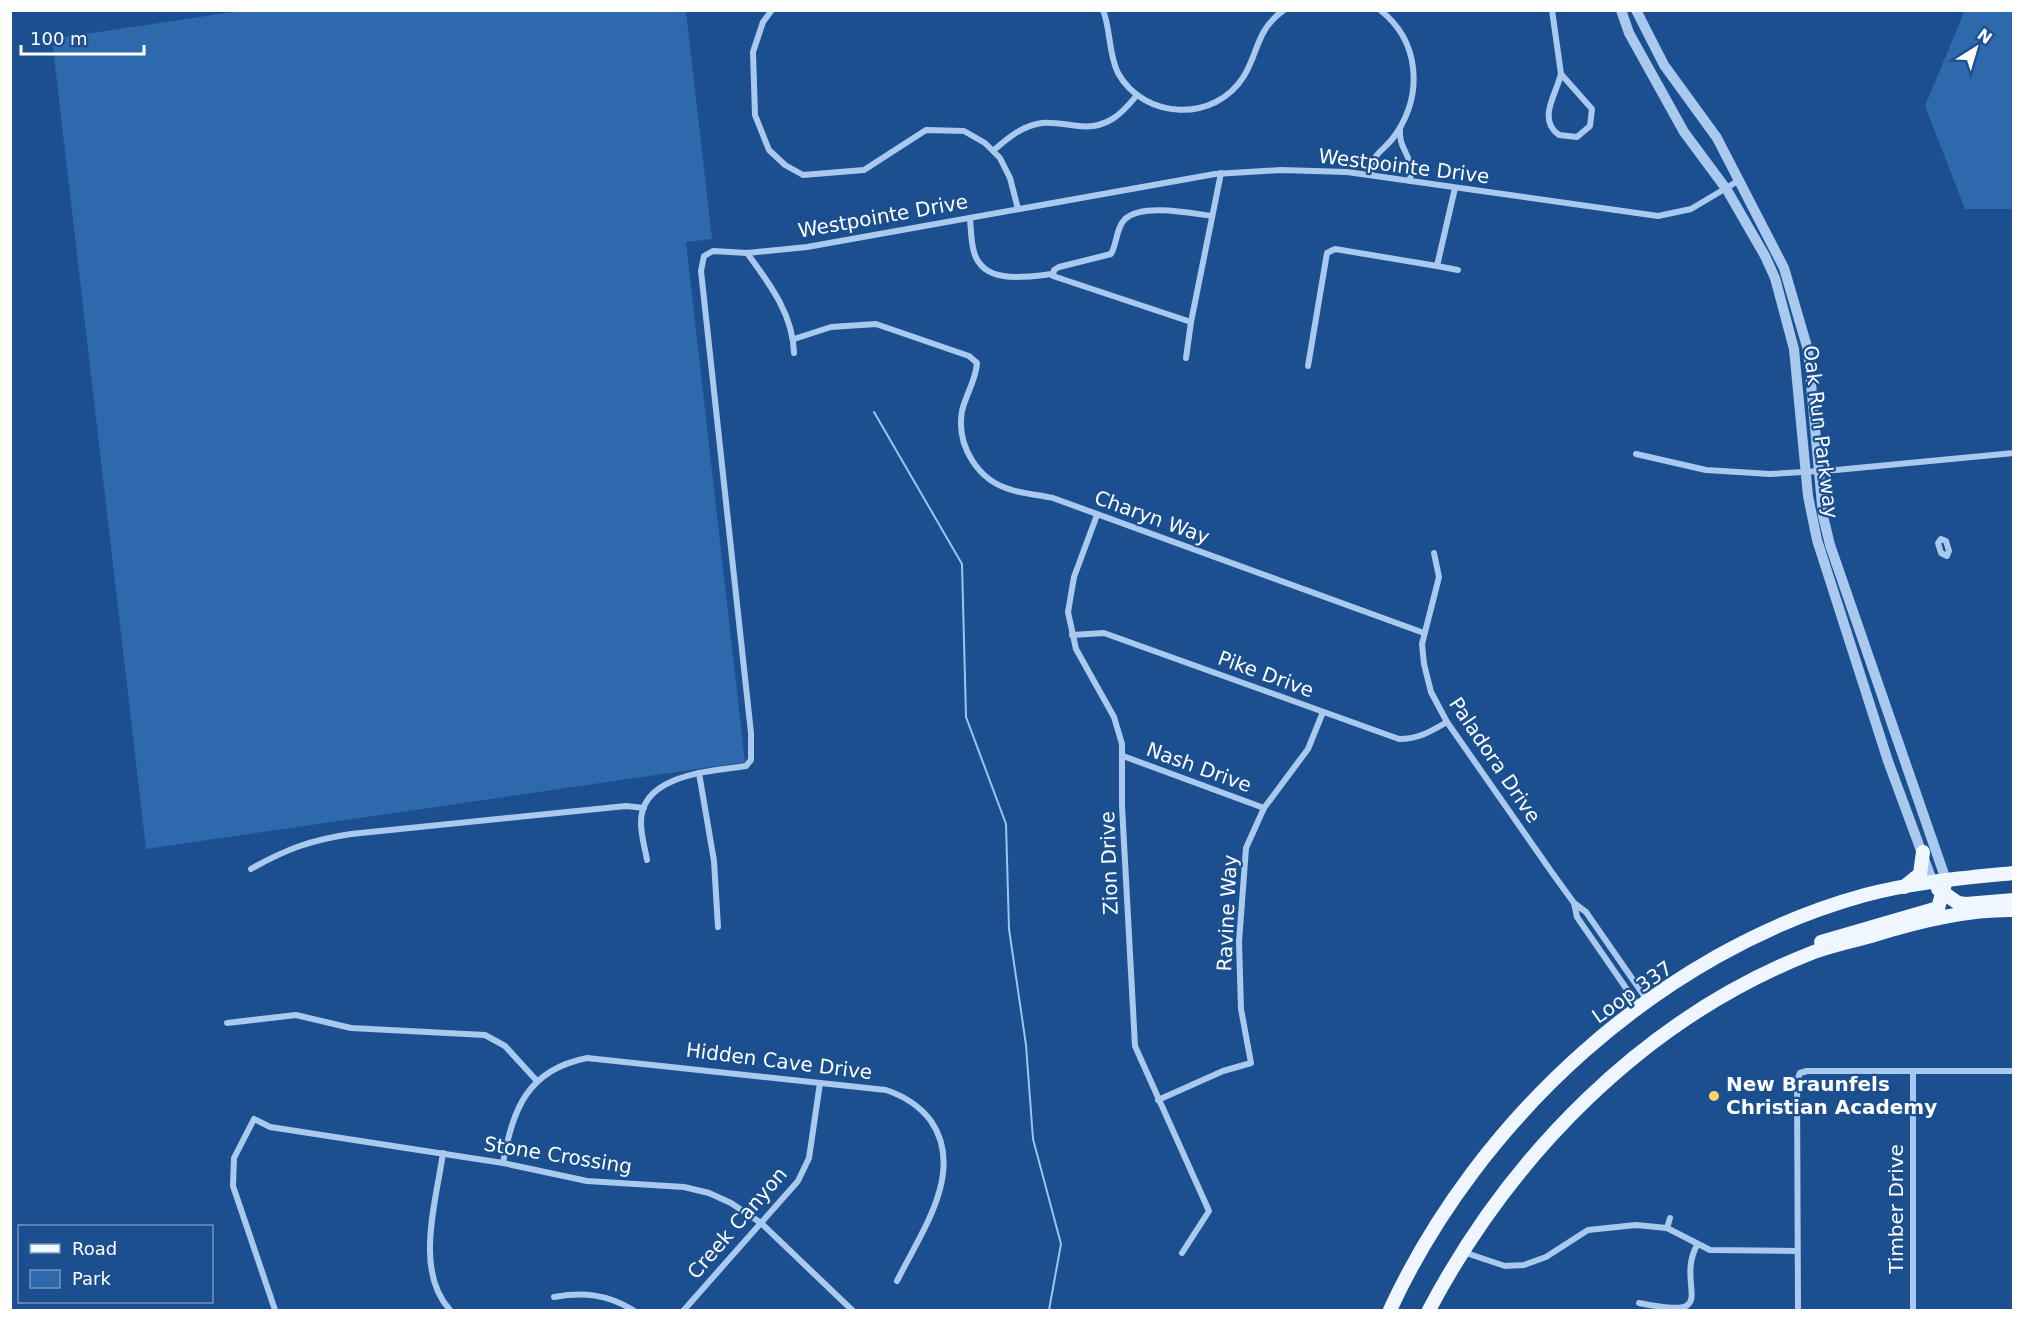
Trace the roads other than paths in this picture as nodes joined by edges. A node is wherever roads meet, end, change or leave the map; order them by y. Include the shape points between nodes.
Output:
1 (772, 10) edge
2 (1102, 10) edge
3 (1284, 10) edge
4 (1552, 10) edge
5 (1621, 10) edge
6 (1636, 10) edge
7 (1383, 12) edge
8 (1561, 74) junction
9 (1137, 95) junction
10 (1400, 128) junction
11 (1386, 145) junction
12 (1402, 148) junction
13 (994, 150) junction
14 (1221, 173) junction
15 (1370, 175) junction
16 (1410, 181) junction
17 (1738, 181) junction
18 (1455, 188) junction
19 (1727, 190) junction
20 (1018, 209) junction
21 (1212, 216) junction
22 (970, 219) junction
23 (747, 253) junction
24 (1437, 266) junction
25 (1458, 270) dead end
26 (1053, 274) junction
27 (1191, 322) junction
28 (794, 339) junction
29 (794, 353) dead end
30 (1186, 358) dead end
31 (1308, 366) dead end
32 (2013, 453) edge
33 (1635, 454) dead end
34 (1820, 471) junction
35 (1807, 473) junction
36 (1097, 515) junction
37 (1434, 553) dead end
38 (1424, 633) junction
39 (1072, 634) junction
40 (1323, 712) junction
41 (1447, 722) junction
42 (1123, 756) junction
43 (699, 773) junction
44 (644, 808) junction
45 (1264, 808) junction
46 (1923, 852) junction
47 (647, 860) dead end
48 (250, 869) dead end
49 (2013, 873) edge
50 (1941, 886) junction
51 (1902, 888) junction
52 (2013, 900) edge
53 (1574, 903) junction
54 (2013, 910) edge
55 (718, 927) dead end
56 (1643, 1004) junction
57 (227, 1023) dead end
58 (2013, 1071) edge
59 (1912, 1072) junction
60 (1615, 1074) junction
61 (537, 1081) junction
62 (820, 1083) junction
63 (1158, 1100) junction
64 (442, 1153) junction
65 (503, 1163) junction
66 (1670, 1218) dead end
67 (761, 1223) junction
68 (1667, 1228) junction
69 (1697, 1245) junction
70 (1797, 1251) junction
71 (1463, 1252) junction
72 (1182, 1253) dead end
73 (897, 1281) dead end
74 (554, 1297) dead end
75 (1639, 1303) dead end
76 (275, 1311) edge
77 (450, 1311) edge
78 (633, 1311) edge
79 (684, 1311) edge
80 (852, 1311) edge
81 (1390, 1311) edge
82 (1429, 1311) edge
83 (1798, 1311) edge
84 (1913, 1311) edge

1 - 13 street via 763,22 753,52 755,115 769,150 785,165 803,175 864,171 926,130 964,131
2 - 9 street via 1113,59
3 - 9 street via 1260,37 1244,76 1217,101 1196,109 1176,110 1154,105
4 - 8 street
5 - 19 street, Oak Run Parkway via 1629,33 1684,132
6 - 17 street, Oak Run Parkway via 1664,64 1709,124
7 - 10 street via 1404,38 1414,66 1412,100
8 - 8 street via 1548,110 1548,122 1559,135 1576,137 1590,126 1592,109
9 - 13 street via 1106,123 1088,127 1033,125 1014,133
10 - 11 street
10 - 12 street
11 - 12 street
11 - 15 street via 1375,155
12 - 16 street via 1410,160
13 - 20 street via 1006,169
14 - 15 street, Westpointe Drive via 1281,170
14 - 20 street, Westpointe Drive
14 - 21 street
15 - 16 street, Westpointe Drive
16 - 18 street, Westpointe Drive
17 - 19 street, Westpointe Drive
17 - 34 street, Oak Run Parkway via 1776,249 1791,287 1808,350
18 - 19 street, Westpointe Drive via 1658,216 1691,209
18 - 24 street
19 - 35 street, Oak Run Parkway via 1765,256 1785,307 1797,367
20 - 22 street, Westpointe Drive
21 - 26 street via 1168,210 1130,216 1121,225 1111,254 1059,267
21 - 27 street
22 - 23 street, Westpointe Drive via 807,247
22 - 26 street via 973,252 985,270 1004,277
23 - 28 street via 778,297
23 - 43 street, Westpointe Drive via 710,251 701,266 751,760 746,766
24 - 25 street
24 - 31 street via 1335,249 1327,253
26 - 27 street via 1055,278
27 - 30 street
28 - 29 street
28 - 36 street, Charyn Way via 831,327 876,324 969,356 977,363 962,420 964,443 973,463 1002,486 1053,498
32 - 34 street
33 - 35 street via 1706,470
34 - 35 street
34 - 50 street, Oak Run Parkway via 1830,546
35 - 46 street, Oak Run Parkway via 1817,540 1888,761
36 - 38 street, Charyn Way
36 - 39 street, Zion Drive via 1068,603
37 - 38 street, Paladora Drive via 1439,577
38 - 41 street, Paladora Drive via 1427,679
39 - 40 street, Pike Drive via 1104,633
39 - 42 street, Zion Drive via 1085,668 1114,717
40 - 41 street, Pike Drive via 1399,739 1426,735
40 - 45 street, Ravine Way via 1308,749
41 - 53 street, Paladora Drive
42 - 45 street, Nash Drive
42 - 63 street, Zion Drive via 1135,1046
43 - 44 street, Westpointe Drive via 672,780
43 - 55 street via 714,861
44 - 47 street via 641,824
44 - 48 street via 626,806 351,834 284,850
45 - 63 street, Ravine Way via 1249,837 1245,856 1239,942 1240,1009 1251,1064 1222,1071
46 - 50 street, Oak Run Parkway
46 - 51 main road via 1920,874
49 - 50 main road, Loop 337
50 - 51 main road, Loop 337
50 - 52 main road via 1966,904
50 - 60 main road via 1938,908 1813,944 1741,978 1646,1038
51 - 56 main road, Loop 337 via 1865,895 1743,942
53 - 56 street, Paladora Drive via 1586,912
53 - 56 street, Paladora Drive via 1577,917
54 - 60 main road via 1924,922 1811,953 1697,1012
56 - 81 main road, Loop 337 via 1566,1067 1505,1128 1436,1227
57 - 61 street via 297,1015 351,1028 485,1035 505,1046
58 - 59 street
59 - 70 street via 1800,1074
59 - 84 street, Timber Drive
60 - 71 main road via 1557,1129 1498,1201
61 - 62 street, Hidden Cave Drive via 575,1060 605,1058
61 - 65 street, Hidden Cave Drive via 514,1113
62 - 67 street, Creek Canyon via 805,1169
62 - 73 street, Hidden Cave Drive via 898,1094 915,1104 938,1133 945,1161 942,1184
63 - 72 street, Zion Drive via 1209,1211
64 - 65 street, Stone Crossing
64 - 76 street, Stone Crossing via 270,1127 254,1119 234,1158 233,1186
64 - 77 street via 429,1264 437,1294
65 - 67 street, Stone Crossing via 587,1181 684,1187 718,1197
66 - 68 street
67 - 79 street, Creek Canyon
67 - 80 street, Stone Crossing
68 - 69 street
68 - 71 street via 1596,1228 1546,1257 1515,1266
69 - 70 street via 1721,1251
69 - 75 street via 1688,1305 1670,1309
70 - 83 street
71 - 82 main road
74 - 78 street via 590,1294 611,1299

